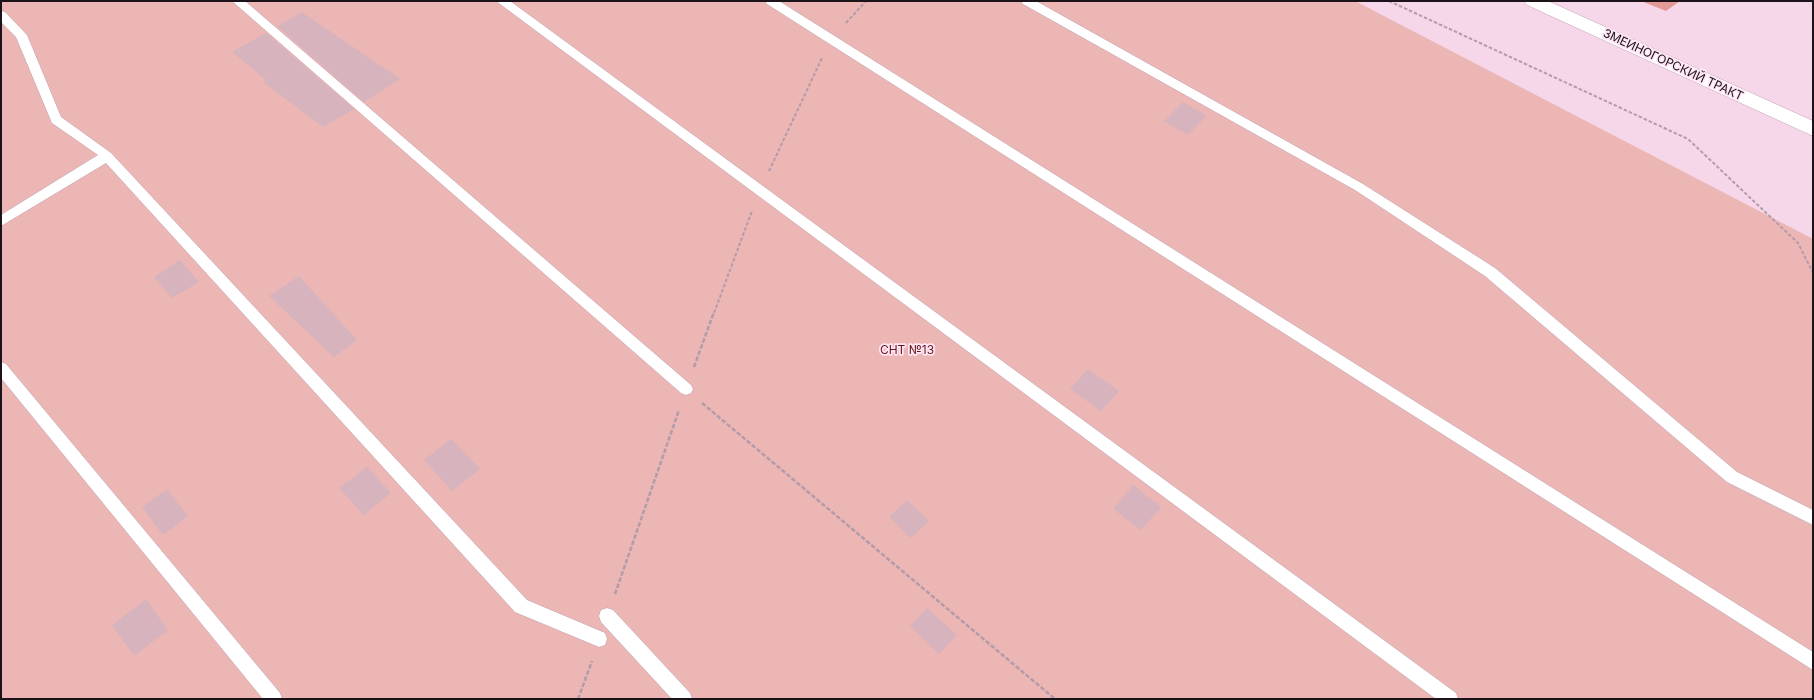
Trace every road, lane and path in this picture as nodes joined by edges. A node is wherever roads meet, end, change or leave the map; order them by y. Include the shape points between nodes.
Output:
1 (238, 1) edge
2 (502, 1) edge
3 (771, 1) edge
4 (866, 1) edge
5 (1027, 1) edge
6 (1389, 1) edge
7 (1533, 1) edge
8 (1, 15) edge
9 (830, 40) junction
10 (1813, 129) edge
11 (107, 156) junction
12 (759, 192) junction
13 (1, 221) edge
14 (1813, 273) edge
15 (1, 368) edge
16 (686, 389) junction
17 (1813, 518) edge
18 (607, 616) joint
19 (600, 639) joint
20 (1813, 662) edge
21 (274, 699) edge
22 (578, 699) edge
23 (684, 699) edge
24 (1055, 699) edge
25 (1450, 699) edge

1 - 16 lane
2 - 12 lane
3 - 9 lane
4 - 9 path
5 - 17 lane via 1359,187 1490,272 1732,477
6 - 14 path via 1688,139 1798,243
7 - 10 main road, ЗМЕИНОГОРСКИЙ ТРАКТ
8 - 11 lane via 21,35 56,120
9 - 12 path
9 - 20 lane
11 - 13 lane
11 - 19 lane via 521,606
12 - 16 path
12 - 25 lane
15 - 21 lane
16 - 18 path
16 - 24 path
18 - 23 lane
19 - 22 path

